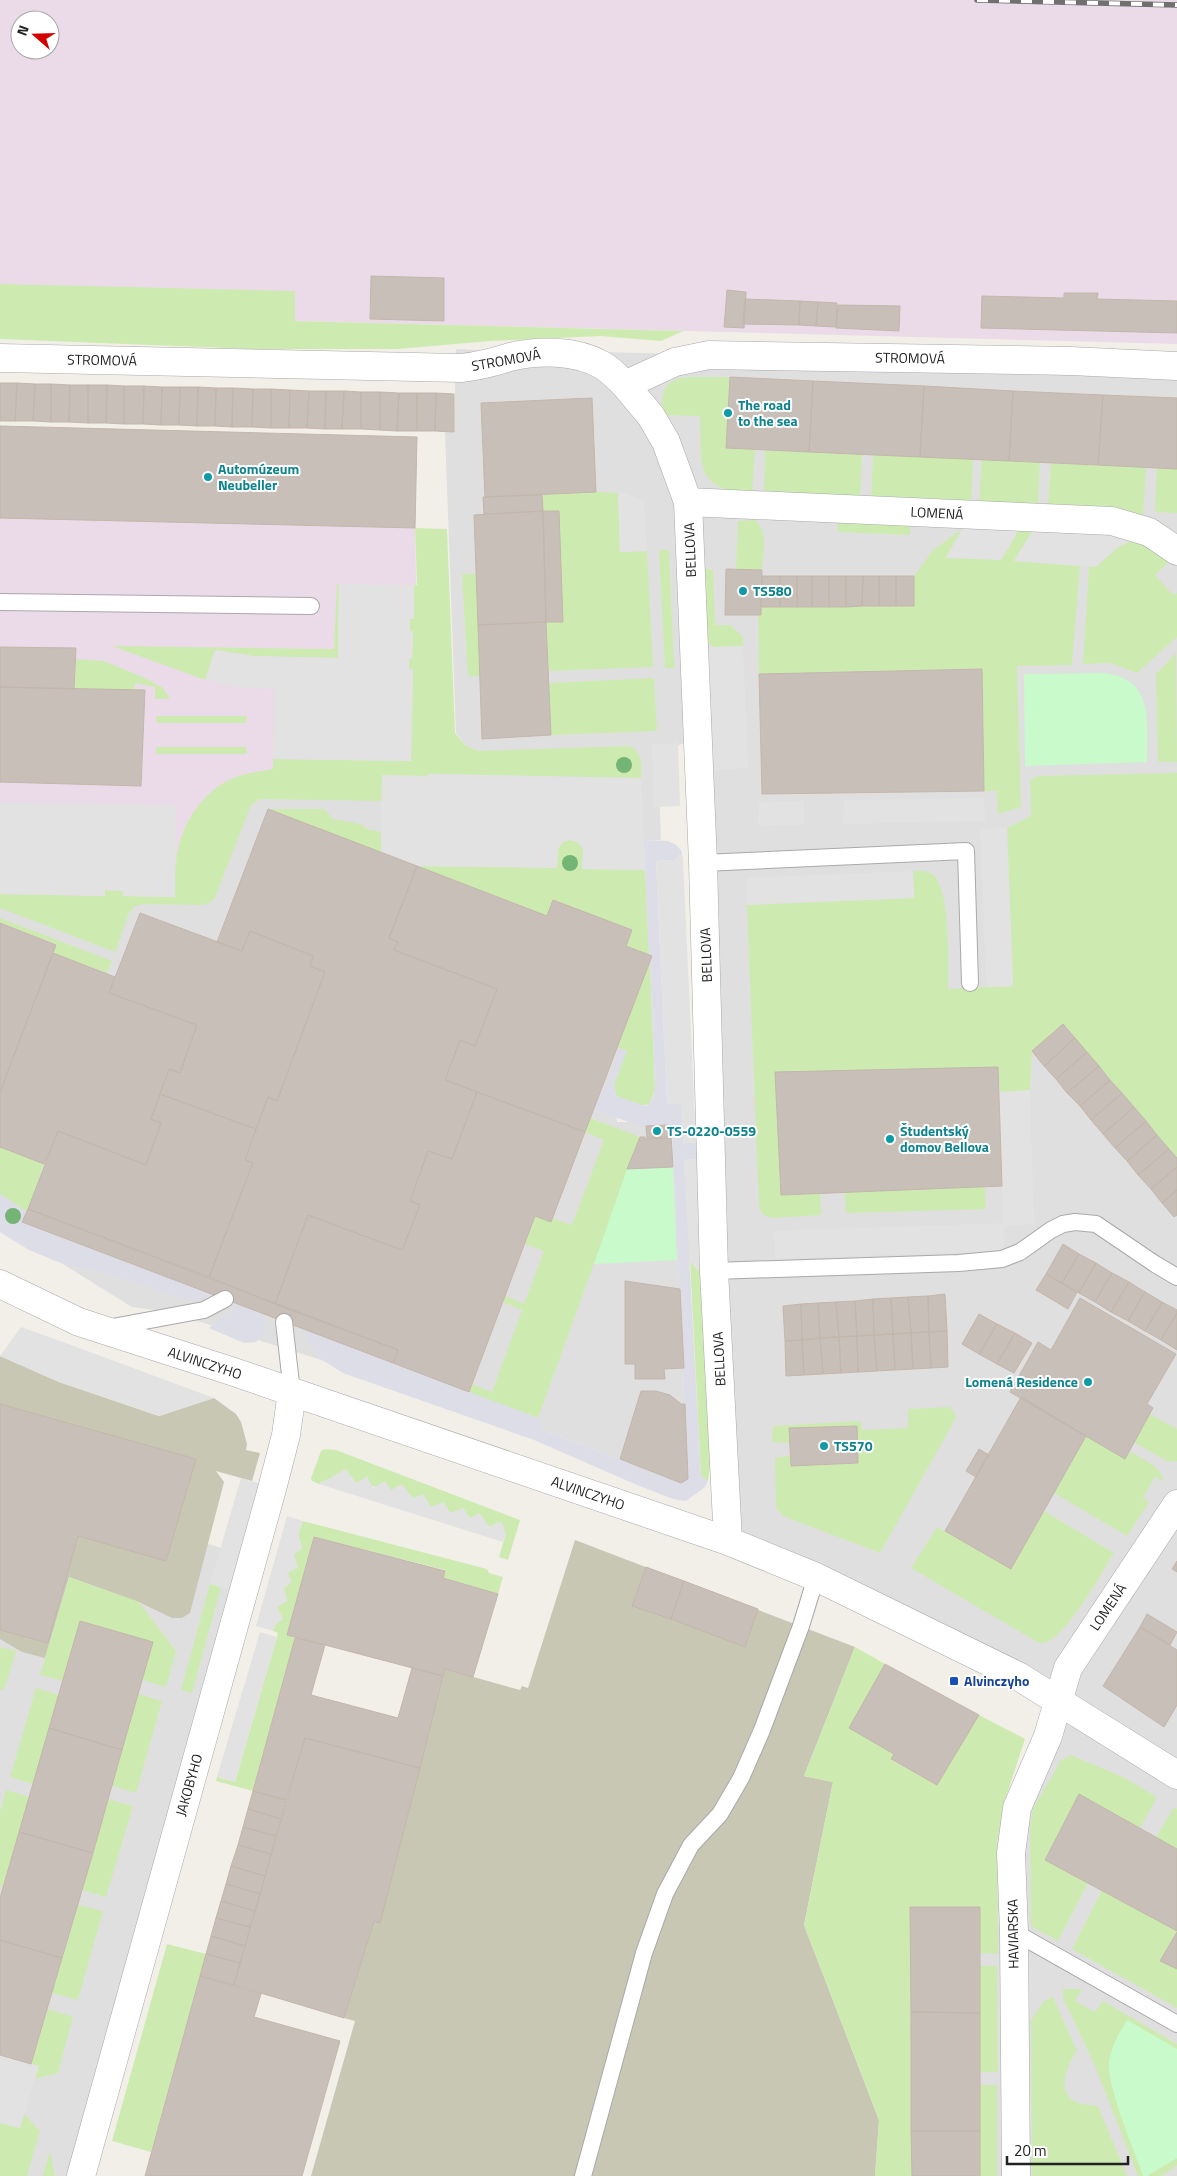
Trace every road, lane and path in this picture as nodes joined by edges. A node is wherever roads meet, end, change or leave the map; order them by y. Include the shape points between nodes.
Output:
1 (0, 358) edge
2 (1177, 366) edge
3 (625, 385) junction
4 (688, 502) junction
5 (1177, 551) edge
6 (0, 602) edge
7 (311, 606) dead end
8 (703, 863) junction
9 (970, 983) dead end
10 (714, 1271) junction
11 (1177, 1276) edge
12 (0, 1284) edge
13 (225, 1299) dead end
14 (284, 1322) dead end
15 (101, 1329) junction
16 (292, 1392) junction
17 (1174, 1515) edge
18 (728, 1541) junction
19 (816, 1578) junction
20 (1058, 1701) junction
21 (1177, 1775) edge
22 (1014, 1932) junction
23 (1177, 2024) edge
24 (81, 2176) edge
25 (583, 2176) edge
26 (1016, 2176) edge

1 - 3 street, STROMOVÁ via 461,368 537,352 566,354 600,364
2 - 3 street, STROMOVÁ via 709,355 675,362
3 - 4 street, BELLOVA via 666,442
4 - 5 street, LOMENÁ via 1112,521 1149,532
4 - 8 street, BELLOVA
6 - 7 lane
8 - 9 lane via 966,852
8 - 10 street, BELLOVA
10 - 11 lane via 1002,1259 1020,1252 1050,1230 1075,1222 1096,1224
10 - 18 street, BELLOVA
12 - 15 street, ALVINCZYHO via 57,1313
13 - 15 lane via 204,1310
14 - 16 lane
15 - 16 street, ALVINCZYHO
16 - 18 street, ALVINCZYHO
16 - 24 street, JAKOBYHO via 286,1435 272,1490
17 - 20 street, LOMENÁ via 1068,1668
18 - 19 street, ALVINCZYHO
19 - 20 street, ALVINCZYHO via 1018,1676
19 - 25 lane via 798,1635 741,1778 720,1814 692,1846 665,1894 644,1953
20 - 21 street, ALVINCZYHO
20 - 22 street, HAVIARSKA via 1048,1736 1017,1808 1011,1854
22 - 23 lane
22 - 26 street, HAVIARSKA

